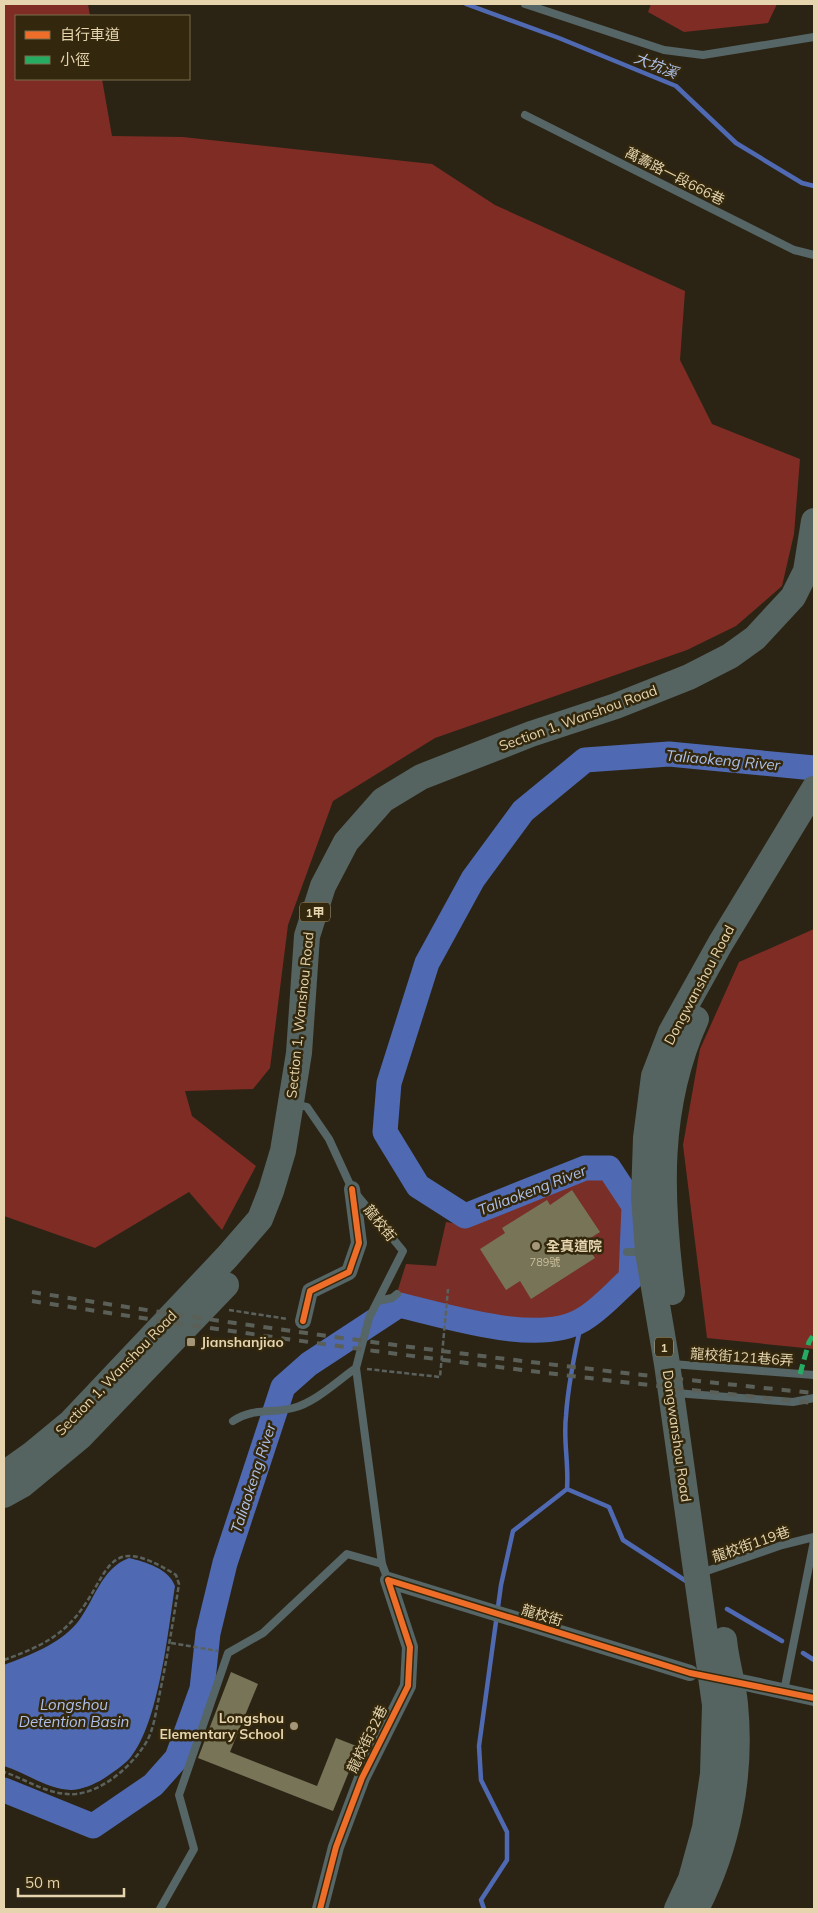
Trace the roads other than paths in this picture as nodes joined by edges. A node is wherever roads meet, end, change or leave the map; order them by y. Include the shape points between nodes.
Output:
1 (525, 4) edge
2 (814, 37) edge
3 (525, 115) dead end
4 (814, 255) edge
5 (814, 521) edge
6 (814, 588) edge
7 (814, 789) edge
8 (806, 817) edge
9 (299, 1105) junction
10 (352, 1189) junction
11 (397, 1294) dead end
12 (378, 1301) junction
13 (303, 1321) road end
14 (674, 1364) junction
15 (356, 1368) junction
16 (814, 1375) edge
17 (678, 1393) junction
18 (814, 1398) edge
19 (233, 1421) dead end
20 (4, 1474) edge
21 (4, 1495) edge
22 (814, 1536) edge
23 (814, 1542) edge
24 (382, 1564) junction
25 (705, 1572) junction
26 (388, 1580) junction
27 (690, 1673) dead end
28 (741, 1682) dead end
29 (784, 1691) junction
30 (814, 1698) edge
31 (160, 1909) edge
32 (320, 1909) edge
33 (677, 1909) edge
34 (696, 1909) edge

1 - 2 lane via 664,50 703,55
3 - 4 lane, 萬壽路一段666巷 via 794,250
5 - 9 main road, Section 1, Wanshou Road / 1甲 via 806,572 793,597 755,638 730,656 689,677 616,706 531,734 420,777 377,806 346,842 333,864 307,936
6 - 9 main road, Section 1, Wanshou Road / 1甲 via 792,625 749,664 697,691 411,797 366,839 344,878 324,938 312,1045
7 - 8 main road, 1
8 - 14 main road, Dongwanshou Road / 1 via 720,944 671,1032 654,1076 646,1138 644,1196 647,1252
9 - 10 lane, 龍校街 via 330,1139
9 - 20 main road, Section 1, Wanshou Road / 1甲 via 260,1219 71,1422
9 - 21 main road, Section 1, Wanshou Road / 1甲 via 296,1170 286,1204 263,1243 167,1349 80,1438 22,1485
10 - 12 lane, 龍校街 via 403,1251
10 - 13 street via 359,1244 349,1272 310,1291
11 - 12 lane
12 - 15 lane, 龍校街 via 369,1318
14 - 16 lane, 龍校街121巷6弄
14 - 17 main road, Dongwanshou Road / 1
15 - 19 lane via 305,1404 252,1411
15 - 24 lane, 龍校街
17 - 18 lane via 793,1402
17 - 25 main road, Dongwanshou Road / 1
22 - 25 lane, 龍校街119巷
23 - 29 lane
24 - 26 lane, 龍校街
24 - 31 lane via 347,1554 263,1634 228,1652 179,1795 194,1849
25 - 33 main road, Dongwanshou Road / 1 via 715,1705 713,1774 706,1828 691,1879
25 - 34 main road, Dongwanshou Road / 1 via 735,1704 736,1755 732,1806 720,1855
26 - 27 street, 龍校街
26 - 32 street, 龍校街32巷 via 410,1647 408,1686 362,1778 336,1847
28 - 29 street
29 - 30 street

